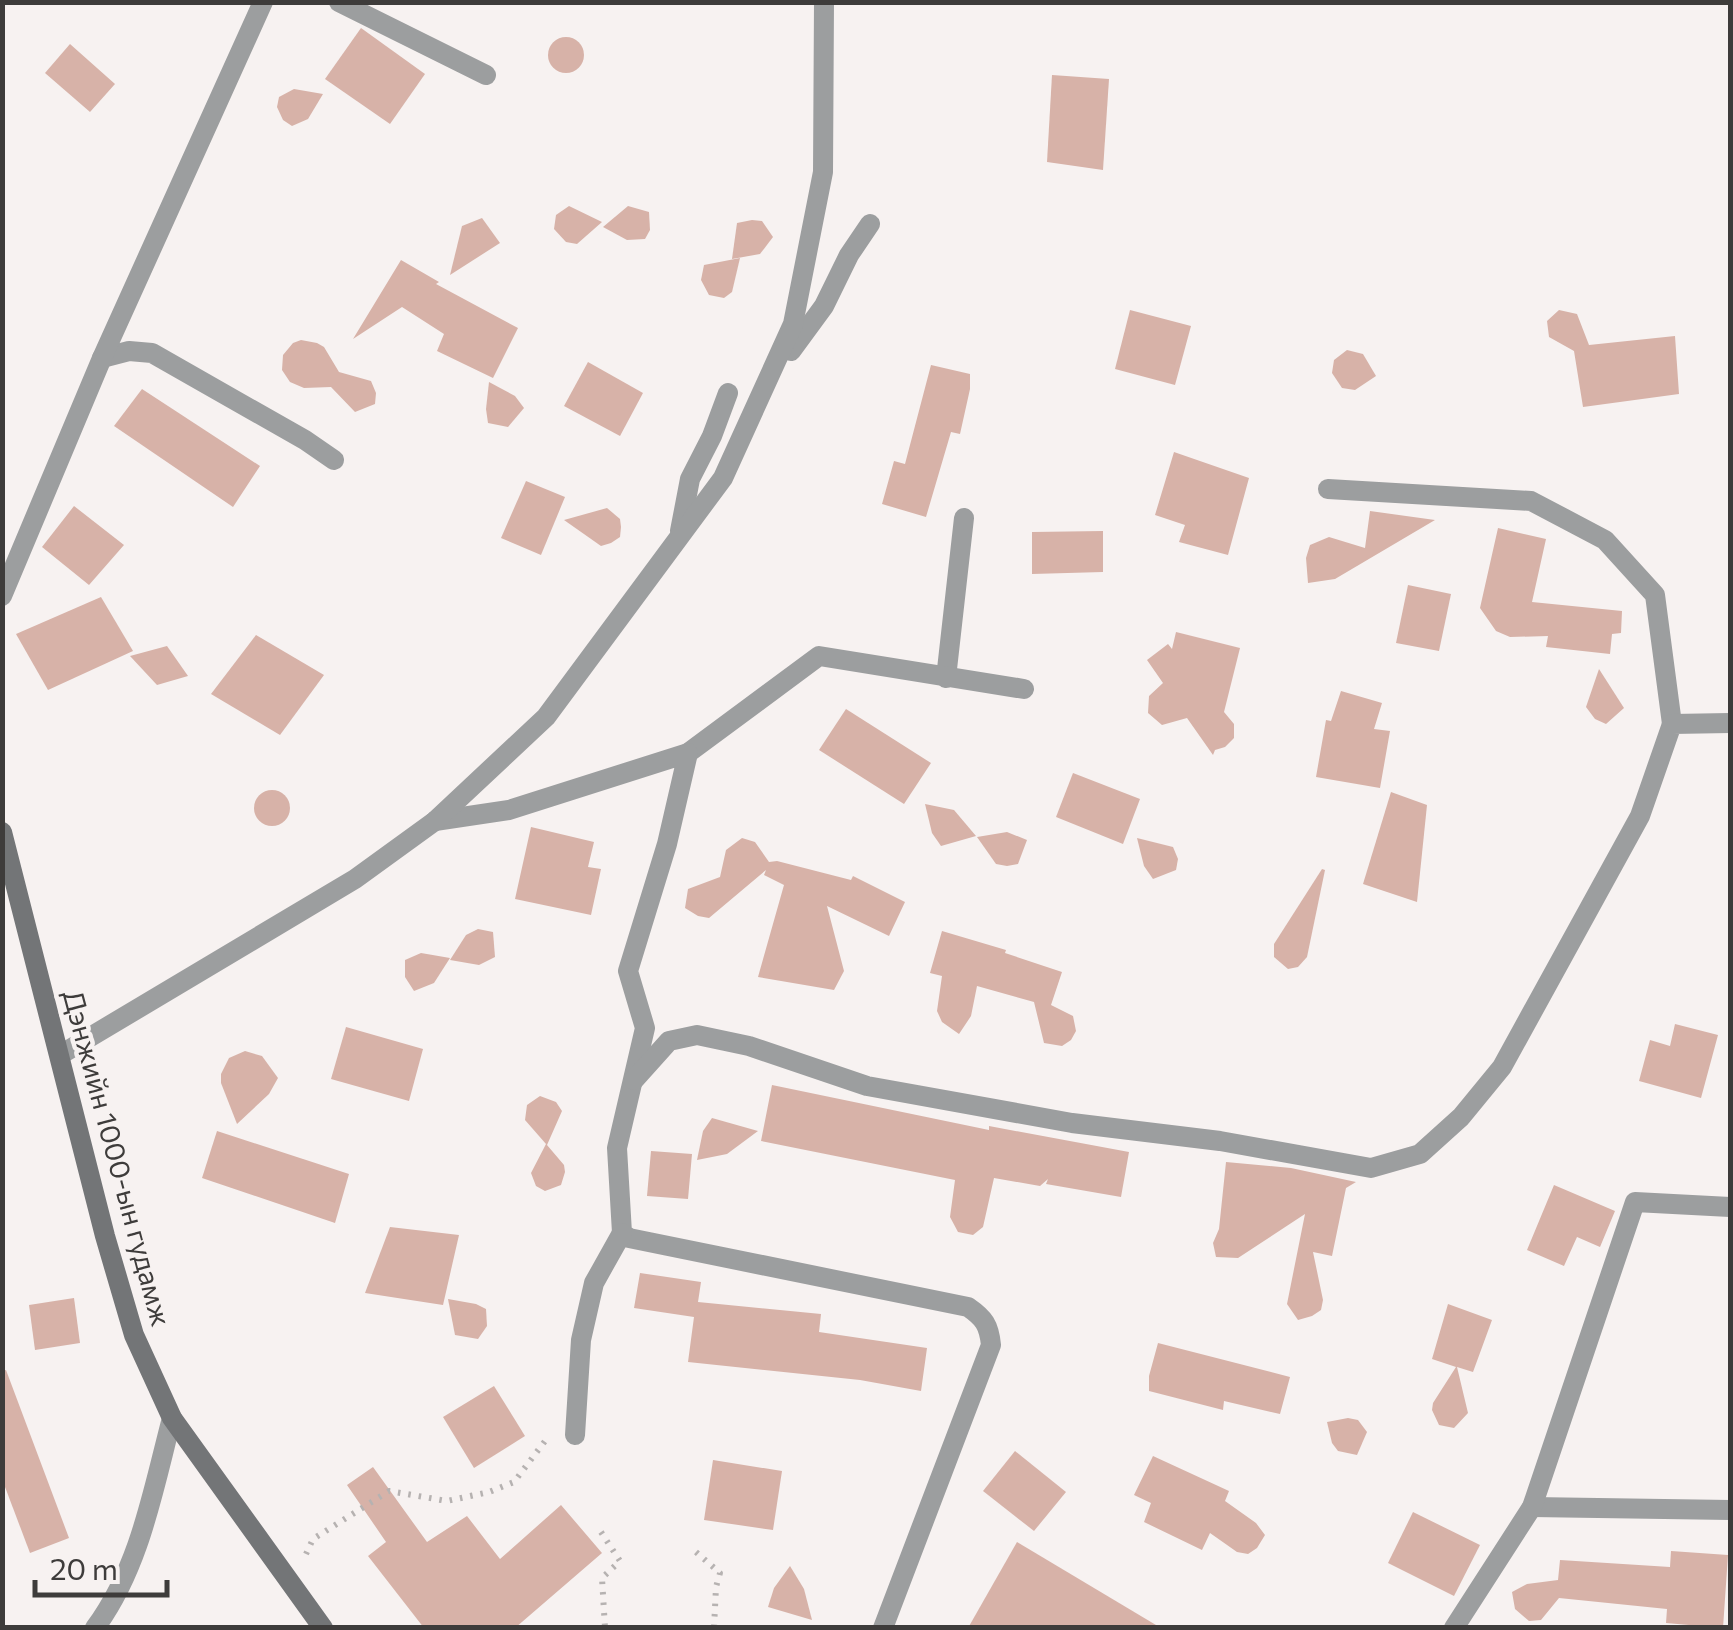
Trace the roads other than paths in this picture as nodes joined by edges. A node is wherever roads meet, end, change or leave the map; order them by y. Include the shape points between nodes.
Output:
1 (262, 2) edge
2 (339, 2) edge
3 (832, 2) edge
4 (823, 12) edge
5 (486, 75) dead end
6 (870, 224) dead end
7 (102, 358) junction
8 (728, 393) dead end
9 (760, 393) junction
10 (334, 460) dead end
11 (1328, 489) dead end
12 (964, 518) dead end
13 (679, 538) junction
14 (2, 596) edge
15 (946, 678) junction
16 (1024, 689) dead end
17 (1730, 723) edge
18 (1672, 724) junction
19 (688, 753) junction
20 (435, 821) junction
21 (2, 832) edge
22 (60, 1055) junction
23 (633, 1081) junction
24 (1730, 1208) edge
25 (622, 1233) junction
26 (172, 1418) junction
27 (575, 1435) dead end
28 (1532, 1507) junction
29 (1730, 1510) edge
30 (94, 1628) edge
31 (323, 1628) edge
32 (884, 1628) edge
33 (1454, 1628) edge

1 - 7 street
2 - 5 street
3 - 4 street
4 - 9 street via 823,172 793,324
6 - 9 street via 824,306
7 - 10 street via 152,354
7 - 14 street
8 - 13 street via 690,478
9 - 13 street via 723,478
11 - 18 street via 1531,501 1606,540 1655,594
12 - 15 street
13 - 20 street via 546,717
15 - 16 street
15 - 19 street via 820,656
17 - 18 street
18 - 23 street via 1640,816 1502,1067 1420,1154 1372,1168 1072,1122 867,1086 697,1035 668,1041
19 - 20 street via 509,810
19 - 23 street via 628,971 645,1028
20 - 22 street via 354,879
21 - 22 main road, Дэнжийн 1000-ын гудамж
22 - 26 main road, Дэнжийн 1000-ын гудамж via 134,1335
23 - 25 street via 617,1148
24 - 28 street via 1635,1202
25 - 27 street via 594,1283 581,1340
25 - 32 street via 968,1307 990,1327 991,1344
26 - 30 street via 135,1554 116,1599
26 - 31 main road, Дэнжийн 1000-ын гудамж
28 - 29 street
28 - 33 street

